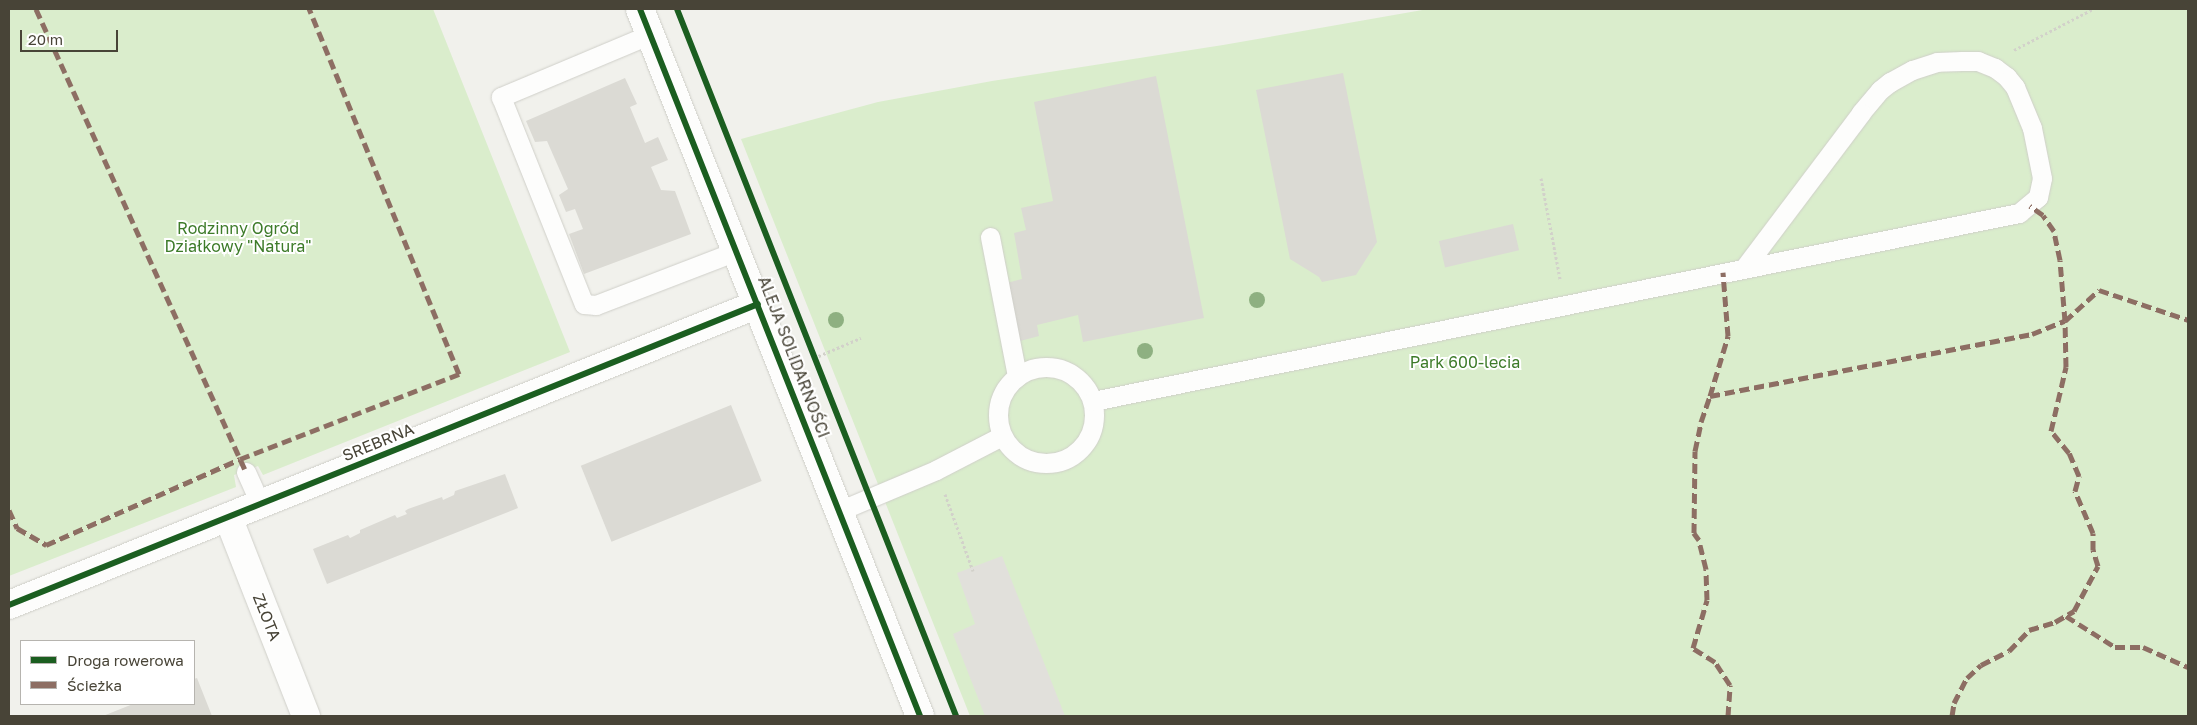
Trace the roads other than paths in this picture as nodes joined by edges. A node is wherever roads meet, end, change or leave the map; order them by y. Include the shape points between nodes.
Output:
1 (640, 9) edge
2 (651, 34) junction
3 (990, 237) dead end
4 (737, 251) junction
5 (1744, 268) junction
6 (758, 304) junction
7 (1017, 376) junction
8 (1093, 401) junction
9 (1002, 436) junction
10 (246, 472) dead end
11 (260, 504) junction
12 (840, 511) junction
13 (228, 517) junction
14 (9, 606) edge
15 (306, 716) edge
16 (920, 716) edge

1 - 2 street, ALEJA SOLIDARNOŚCI
2 - 4 street, ALEJA SOLIDARNOŚCI
2 - 4 lane via 501,97 584,304 596,306
3 - 7 lane
4 - 6 street, ALEJA SOLIDARNOŚCI
5 - 5 lane via 2019,214 2038,197 2042,178 2032,128 2015,87 1998,70 1978,62 1949,61 1912,70 1890,82 1861,113
5 - 8 lane
6 - 11 street, SREBRNA
6 - 12 street, ALEJA SOLIDARNOŚCI
7 - 8 lane via 1031,369 1061,369 1075,376
7 - 9 lane via 1001,397 998,423
8 - 9 lane via 1092,433 1084,447 1071,458 1040,464 1024,459
9 - 12 lane via 936,470
10 - 11 lane
11 - 13 street, SREBRNA
12 - 16 street, ALEJA SOLIDARNOŚCI
13 - 14 street, SREBRNA
13 - 15 street, ZŁOTA

